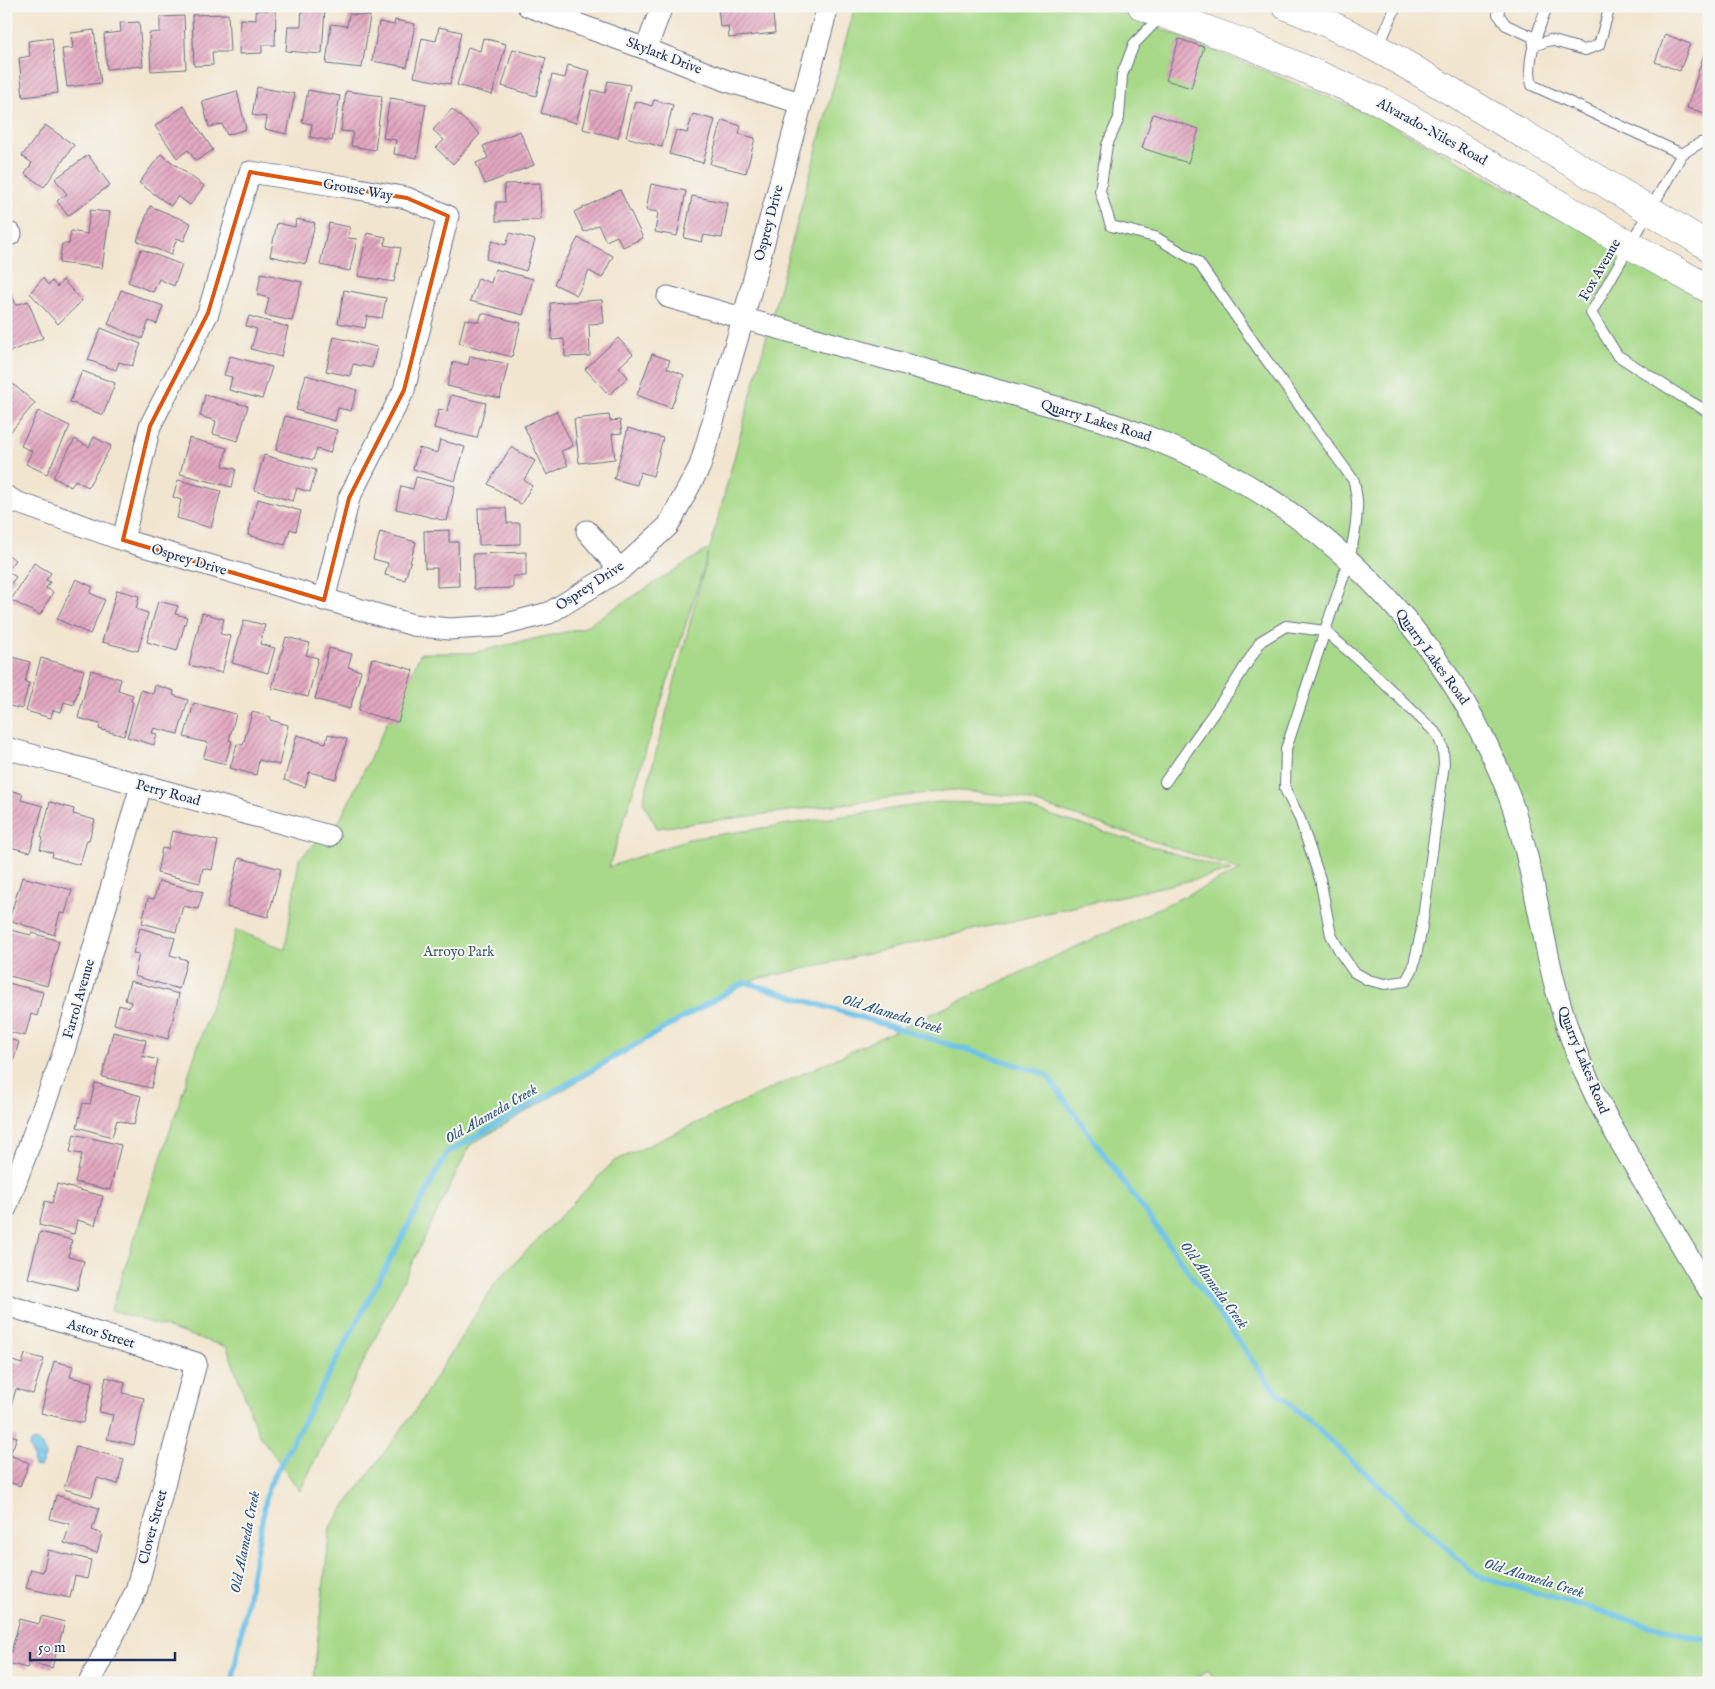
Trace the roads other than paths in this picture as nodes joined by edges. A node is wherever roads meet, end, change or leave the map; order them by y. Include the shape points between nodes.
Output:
1 (528, 6) edge
2 (662, 6) edge
3 (828, 6) edge
4 (1286, 6) edge
5 (1396, 6) edge
6 (1500, 6) edge
7 (1547, 6) edge
8 (1610, 6) edge
9 (1152, 10) edge
10 (1534, 46) junction
11 (1377, 48) junction
12 (646, 49) junction
13 (801, 103) junction
14 (1709, 142) edge
15 (1682, 154) junction
16 (1650, 210) junction
17 (1630, 246) junction
18 (1709, 247) edge
19 (1709, 289) edge
20 (668, 298) dead end
21 (743, 319) junction
22 (1709, 412) edge
23 (6, 496) edge
24 (587, 531) dead end
25 (123, 540) junction
26 (1350, 560) junction
27 (620, 570) junction
28 (324, 600) junction
29 (1325, 631) junction
30 (6, 748) edge
31 (1164, 782) dead end
32 (141, 786) junction
33 (329, 836) dead end
34 (7, 1201) edge
35 (1709, 1290) edge
36 (6, 1305) edge
37 (196, 1363) joint
38 (89, 1683) edge

1 - 12 street, Skylark Drive
2 - 12 street
3 - 13 street, Osprey Drive
4 - 11 main road
5 - 11 lane
6 - 10 lane via 1498,14 1506,26 1533,37
7 - 10 lane
8 - 10 lane via 1599,45 1585,50 1550,40
9 - 17 main road, Alvarado-Niles Road via 1249,45 1381,102
9 - 26 lane via 1122,75 1119,118 1107,145 1100,191 1111,226 1155,236 1198,262 1354,481 1358,507
10 - 15 lane via 1529,74 1532,85
11 - 16 main road
12 - 13 street, Skylark Drive via 727,81
13 - 21 street, Osprey Drive
14 - 15 lane
15 - 16 lane, Fox Avenue
16 - 17 lane, Fox Avenue
16 - 18 main road
17 - 19 main road, Alvarado-Niles Road
17 - 22 lane, Fox Avenue via 1591,313 1617,354
20 - 21 street, Quarry Lakes Road
21 - 26 street, Quarry Lakes Road via 867,352 1157,440 1260,492
21 - 27 street, Osprey Drive via 700,466 668,526
23 - 25 street, Osprey Drive
24 - 27 street
25 - 28 street, Osprey Drive
25 - 28 street, Grouse Way via 150,426 208,313 250,172 407,198 448,216 404,390 349,498
26 - 29 lane
26 - 35 street, Quarry Lakes Road via 1416,631 1464,701 1487,746 1519,825 1546,949 1569,1034 1607,1120
27 - 28 street, Osprey Drive via 549,613 499,626 449,629 413,625
29 - 29 lane via 1286,749 1285,789 1300,819 1320,879 1331,935 1342,955 1354,972 1368,980 1385,984 1406,981 1413,968 1421,932 1443,774 1443,749 1438,735
29 - 31 lane via 1286,626 1261,641
30 - 32 street, Perry Road
32 - 33 street, Perry Road
32 - 34 street, Farrol Avenue via 62,1057
36 - 37 street, Astor Street
37 - 38 street, Clover Street via 136,1591

